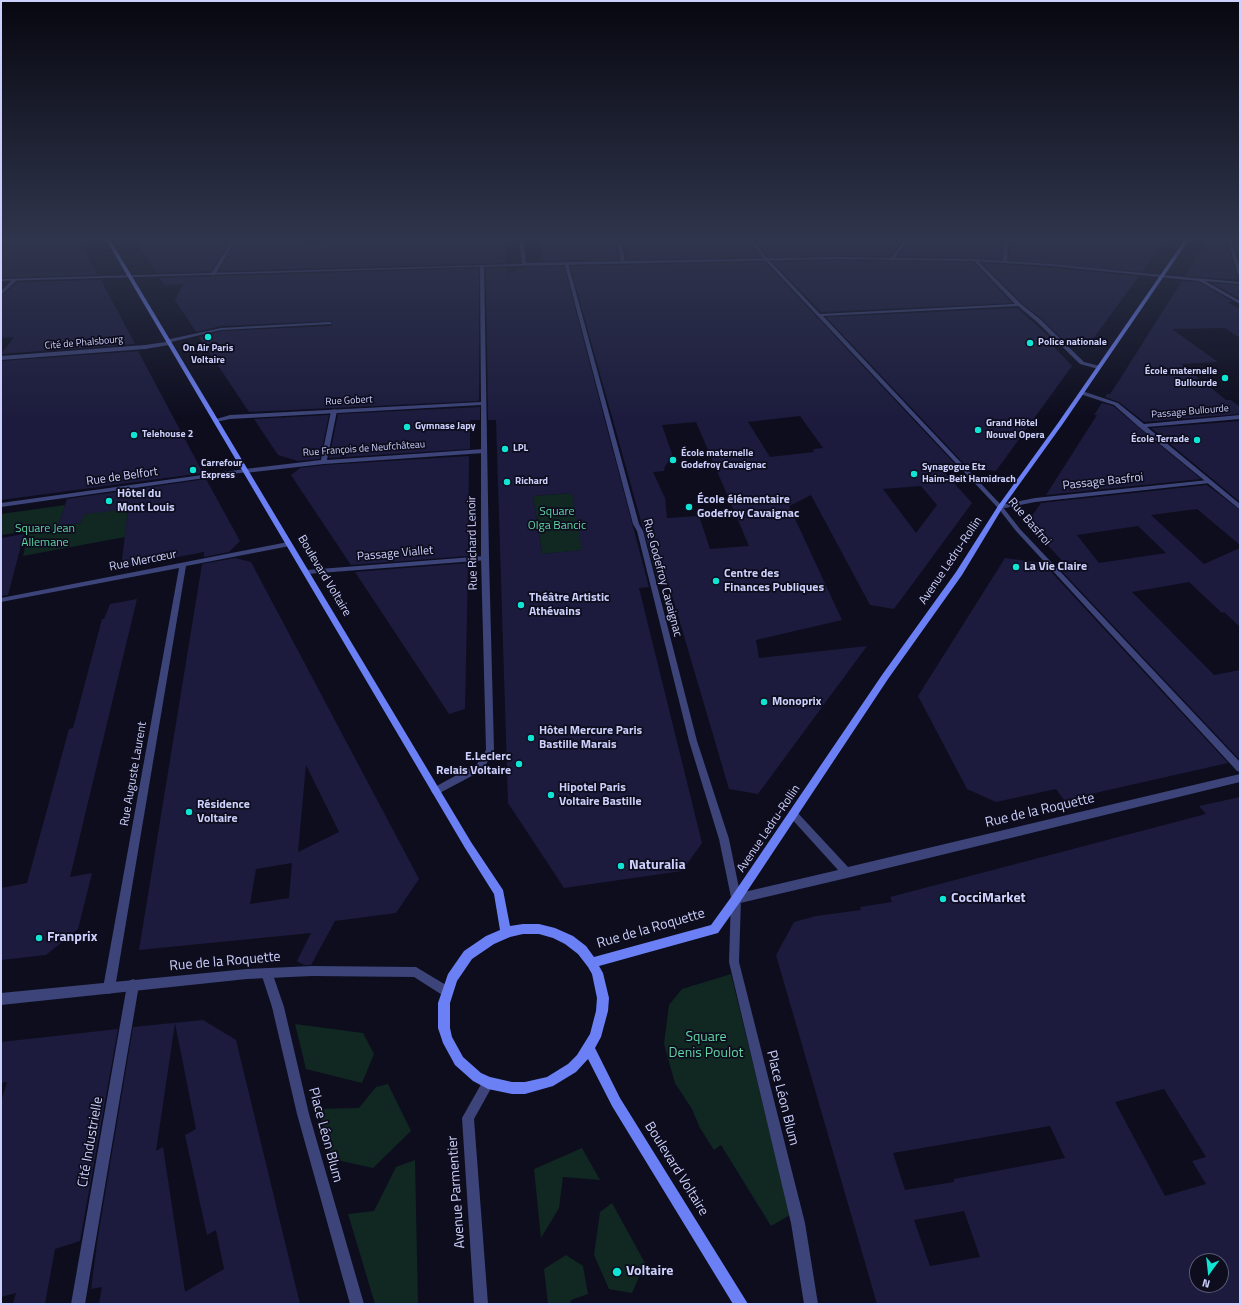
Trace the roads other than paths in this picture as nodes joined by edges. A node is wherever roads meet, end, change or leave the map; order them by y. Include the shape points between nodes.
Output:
1 (143, 299) edge
2 (482, 299) edge
3 (576, 299) edge
4 (804, 299) edge
5 (1013, 299) edge
6 (1146, 299) edge
7 (1019, 305) junction
8 (820, 315) junction
9 (329, 323) dead end
10 (168, 342) junction
11 (1, 358) edge
12 (1098, 368) junction
13 (1082, 393) junction
14 (484, 402) junction
15 (334, 411) junction
16 (1240, 417) edge
17 (216, 420) junction
18 (1141, 426) junction
19 (484, 451) junction
20 (324, 462) junction
21 (246, 471) junction
22 (1208, 482) junction
23 (1, 505) edge
24 (1000, 507) junction
25 (1240, 507) edge
26 (288, 544) junction
27 (485, 558) junction
28 (183, 564) junction
29 (307, 572) junction
30 (1, 600) edge
31 (1240, 768) edge
32 (1240, 778) edge
33 (436, 791) junction
34 (793, 814) junction
35 (847, 873) junction
36 (736, 899) junction
37 (506, 933) junction
38 (592, 962) junction
39 (267, 973) junction
40 (133, 986) junction
41 (109, 988) junction
42 (447, 992) junction
43 (1, 999) edge
44 (589, 1048) junction
45 (488, 1083) junction
46 (78, 1304) edge
47 (356, 1304) edge
48 (481, 1304) edge
49 (741, 1304) edge
50 (811, 1304) edge

1 - 10 main road, Boulevard Voltaire
2 - 14 street, Rue Richard Lenoir
3 - 36 street, Rue Godefroy Cavaignac via 634,518 640,530 693,741 724,839
4 - 8 street, Rue Basfroi
5 - 7 street
6 - 12 main road, Avenue Ledru-Rollin
7 - 8 street
7 - 12 street via 1082,363
8 - 24 street, Rue Basfroi
9 - 10 street, Cité de Phalsbourg via 221,329
10 - 11 street, Cité de Phalsbourg via 145,347
10 - 17 main road, Boulevard Voltaire
12 - 13 main road, Avenue Ledru-Rollin
13 - 18 street via 1116,404
13 - 24 main road, Avenue Ledru-Rollin
14 - 15 street, Rue Gobert
14 - 19 street, Rue Richard Lenoir
15 - 17 street, Rue Gobert via 230,416
15 - 20 street
16 - 18 street, Passage Bullourde
17 - 21 main road, Boulevard Voltaire
18 - 22 street
19 - 20 street, Rue François de Neufchâteau
19 - 27 street, Rue Richard Lenoir
20 - 21 street, Rue François de Neufchâteau
21 - 23 street, Rue de Belfort
21 - 26 main road, Boulevard Voltaire
22 - 24 street, Passage Basfroi via 1035,500
22 - 25 street
24 - 31 street, Rue Basfroi via 1023,536
24 - 34 main road, Avenue Ledru-Rollin via 963,566
26 - 28 street, Rue Mercœur
26 - 29 main road, Boulevard Voltaire
27 - 29 street, Passage Viallet
27 - 33 street, Rue Richard Lenoir via 490,750 480,767
28 - 30 street, Rue Mercœur
28 - 41 street, Rue Auguste Laurent
29 - 33 main road, Boulevard Voltaire
32 - 35 street, Rue de la Roquette
33 - 37 main road, Boulevard Voltaire via 499,893
34 - 35 street
34 - 36 main road, Avenue Ledru-Rollin
35 - 36 street, Rue de la Roquette
36 - 38 main road, Rue de la Roquette via 714,929
36 - 50 street, Place Léon Blum via 734,962 798,1223
37 - 38 main road via 539,929 555,933 582,950
37 - 42 main road via 468,955 452,978
38 - 44 main road via 601,985 602,1011 598,1030
39 - 40 street, Rue de la Roquette
39 - 42 street, Rue de la Roquette via 416,972
39 - 47 street, Place Léon Blum
40 - 41 street, Rue de la Roquette
40 - 46 street, Cité Industrielle
41 - 43 street, Rue de la Roquette
42 - 45 main road via 443,1016 450,1045 467,1070
44 - 45 main road via 572,1068 550,1082 512,1088
44 - 49 main road, Boulevard Voltaire via 616,1102
45 - 48 street, Avenue Parmentier via 468,1118

